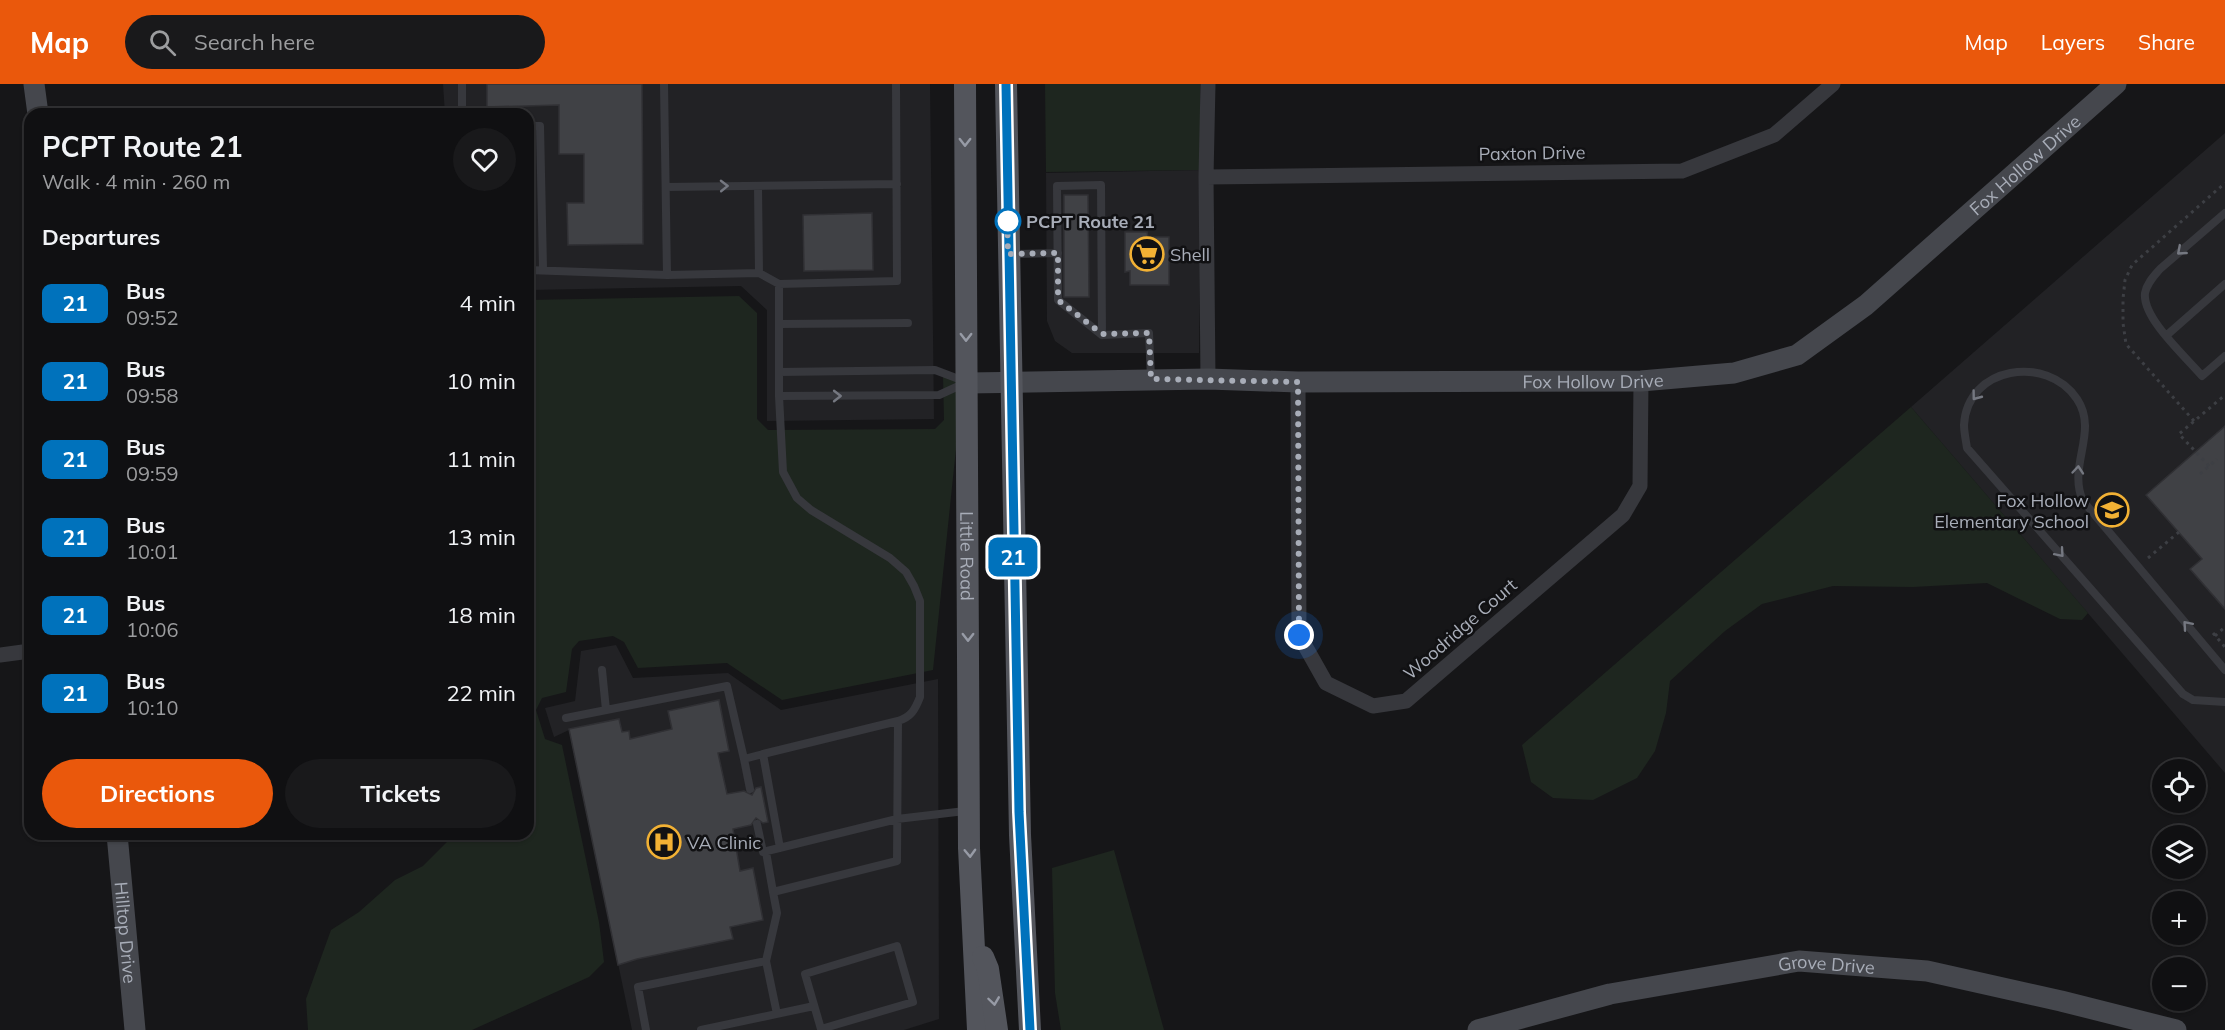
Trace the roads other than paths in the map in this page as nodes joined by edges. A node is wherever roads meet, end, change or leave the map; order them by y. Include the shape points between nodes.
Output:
1 (34, 84) edge
2 (462, 84) edge
3 (664, 84) edge
4 (896, 84) edge
5 (965, 84) edge
6 (1006, 84) edge
7 (1208, 84) edge
8 (1833, 84) edge
9 (2116, 84) edge
10 (37, 108) edge
11 (462, 108) edge
12 (534, 126) edge
13 (1206, 177) junction
14 (897, 184) junction
15 (758, 186) junction
16 (666, 187) junction
17 (2225, 213) edge
18 (1058, 253) junction
19 (1008, 254) junction
20 (543, 268) junction
21 (534, 269) edge
22 (759, 273) junction
23 (668, 275) junction
24 (779, 284) junction
25 (2225, 284) edge
26 (908, 323) dead end
27 (779, 324) junction
28 (1102, 334) junction
29 (2167, 335) junction
30 (2225, 356) edge
31 (779, 372) junction
32 (1151, 379) junction
33 (1208, 379) junction
34 (1009, 380) junction
35 (1641, 381) junction
36 (967, 382) junction
37 (1298, 382) junction
38 (779, 396) junction
39 (24, 652) edge
40 (0, 655) edge
41 (602, 670) dead end
42 (2225, 670) edge
43 (2225, 702) edge
44 (606, 710) junction
45 (566, 718) dead end
46 (898, 721) junction
47 (763, 754) junction
48 (744, 759) junction
49 (750, 789) dead end
50 (970, 810) junction
51 (897, 819) junction
52 (757, 824) dead end
53 (118, 840) edge
54 (780, 848) junction
55 (765, 852) junction
56 (773, 892) junction
57 (973, 933) junction
58 (766, 961) junction
59 (814, 1006) junction
60 (777, 1014) junction
61 (135, 1030) edge
62 (646, 1030) edge
63 (700, 1030) edge
64 (978, 1030) edge
65 (997, 1030) edge
66 (1030, 1030) edge
67 (1478, 1030) edge
68 (2176, 1030) edge

1 - 10 street
2 - 11 lane
3 - 16 lane
4 - 14 lane
5 -> 36 main road, Little Road
6 - 19 main road
7 - 13 street
8 - 13 street, Paxton Drive via 1774,135 1682,171
9 - 35 street, Fox Hollow Drive via 1866,305 1797,355 1734,373
12 - 20 lane via 540,126
13 - 33 street
14 - 15 lane
14 - 24 lane via 897,281
16 -> 15 lane
15 - 22 lane
16 - 23 lane
17 -> 29 lane via 2150,280 2145,292 2146,305 2151,318
18 - 19 lane
18 - 28 lane via 1058,300
18 - 28 lane via 1057,186 1101,185
19 - 34 main road
20 - 21 lane
20 - 23 lane
22 - 23 lane
22 - 24 lane
24 - 27 lane
25 - 29 lane
26 - 27 lane
27 - 31 lane
28 - 32 lane via 1149,333
29 - 30 lane via 2202,376
31 - 36 lane via 934,370
31 - 38 lane
32 - 33 street, Fox Hollow Drive
32 - 34 street, Fox Hollow Drive
33 - 37 street, Fox Hollow Drive
34 - 36 street, Fox Hollow Drive
34 - 66 main road via 1020,835
35 - 37 street, Fox Hollow Drive
35 - 37 street, Woodridge Court via 1640,486 1623,515 1406,700 1373,706 1326,683 1299,635
38 -> 36 lane via 939,395
36 -> 50 main road, Little Road
38 - 46 lane via 780,458 797,498 890,558 906,572 920,601 920,698 915,710
39 - 40 street
41 - 44 lane
42 -> 43 lane via 2083,501 2077,488 2077,463 2085,443 2085,416 2064,383 2044,372 2022,370 2001,374 1980,389 1970,404 1964,425 1967,448 2183,694 2193,700
44 - 45 lane
44 - 48 lane via 727,686
46 - 47 lane
46 - 51 lane
47 - 48 lane
47 - 54 lane
48 - 49 lane
50 - 51 lane
50 -> 57 main road, Little Road
51 - 54 lane
51 - 56 lane via 897,861
52 - 55 lane
53 - 61 street, Hilltop Drive
54 - 55 lane
55 - 56 lane
56 - 58 lane via 777,913
57 - 64 main road, Little Road
57 -> 65 main road via 988,969
58 - 60 lane
58 - 62 lane via 638,987
59 - 59 lane via 821,1029 913,1002 897,946 805,974
59 - 60 lane
60 - 63 lane
67 - 68 street, Grove Drive via 1610,994 1798,961 1927,971

